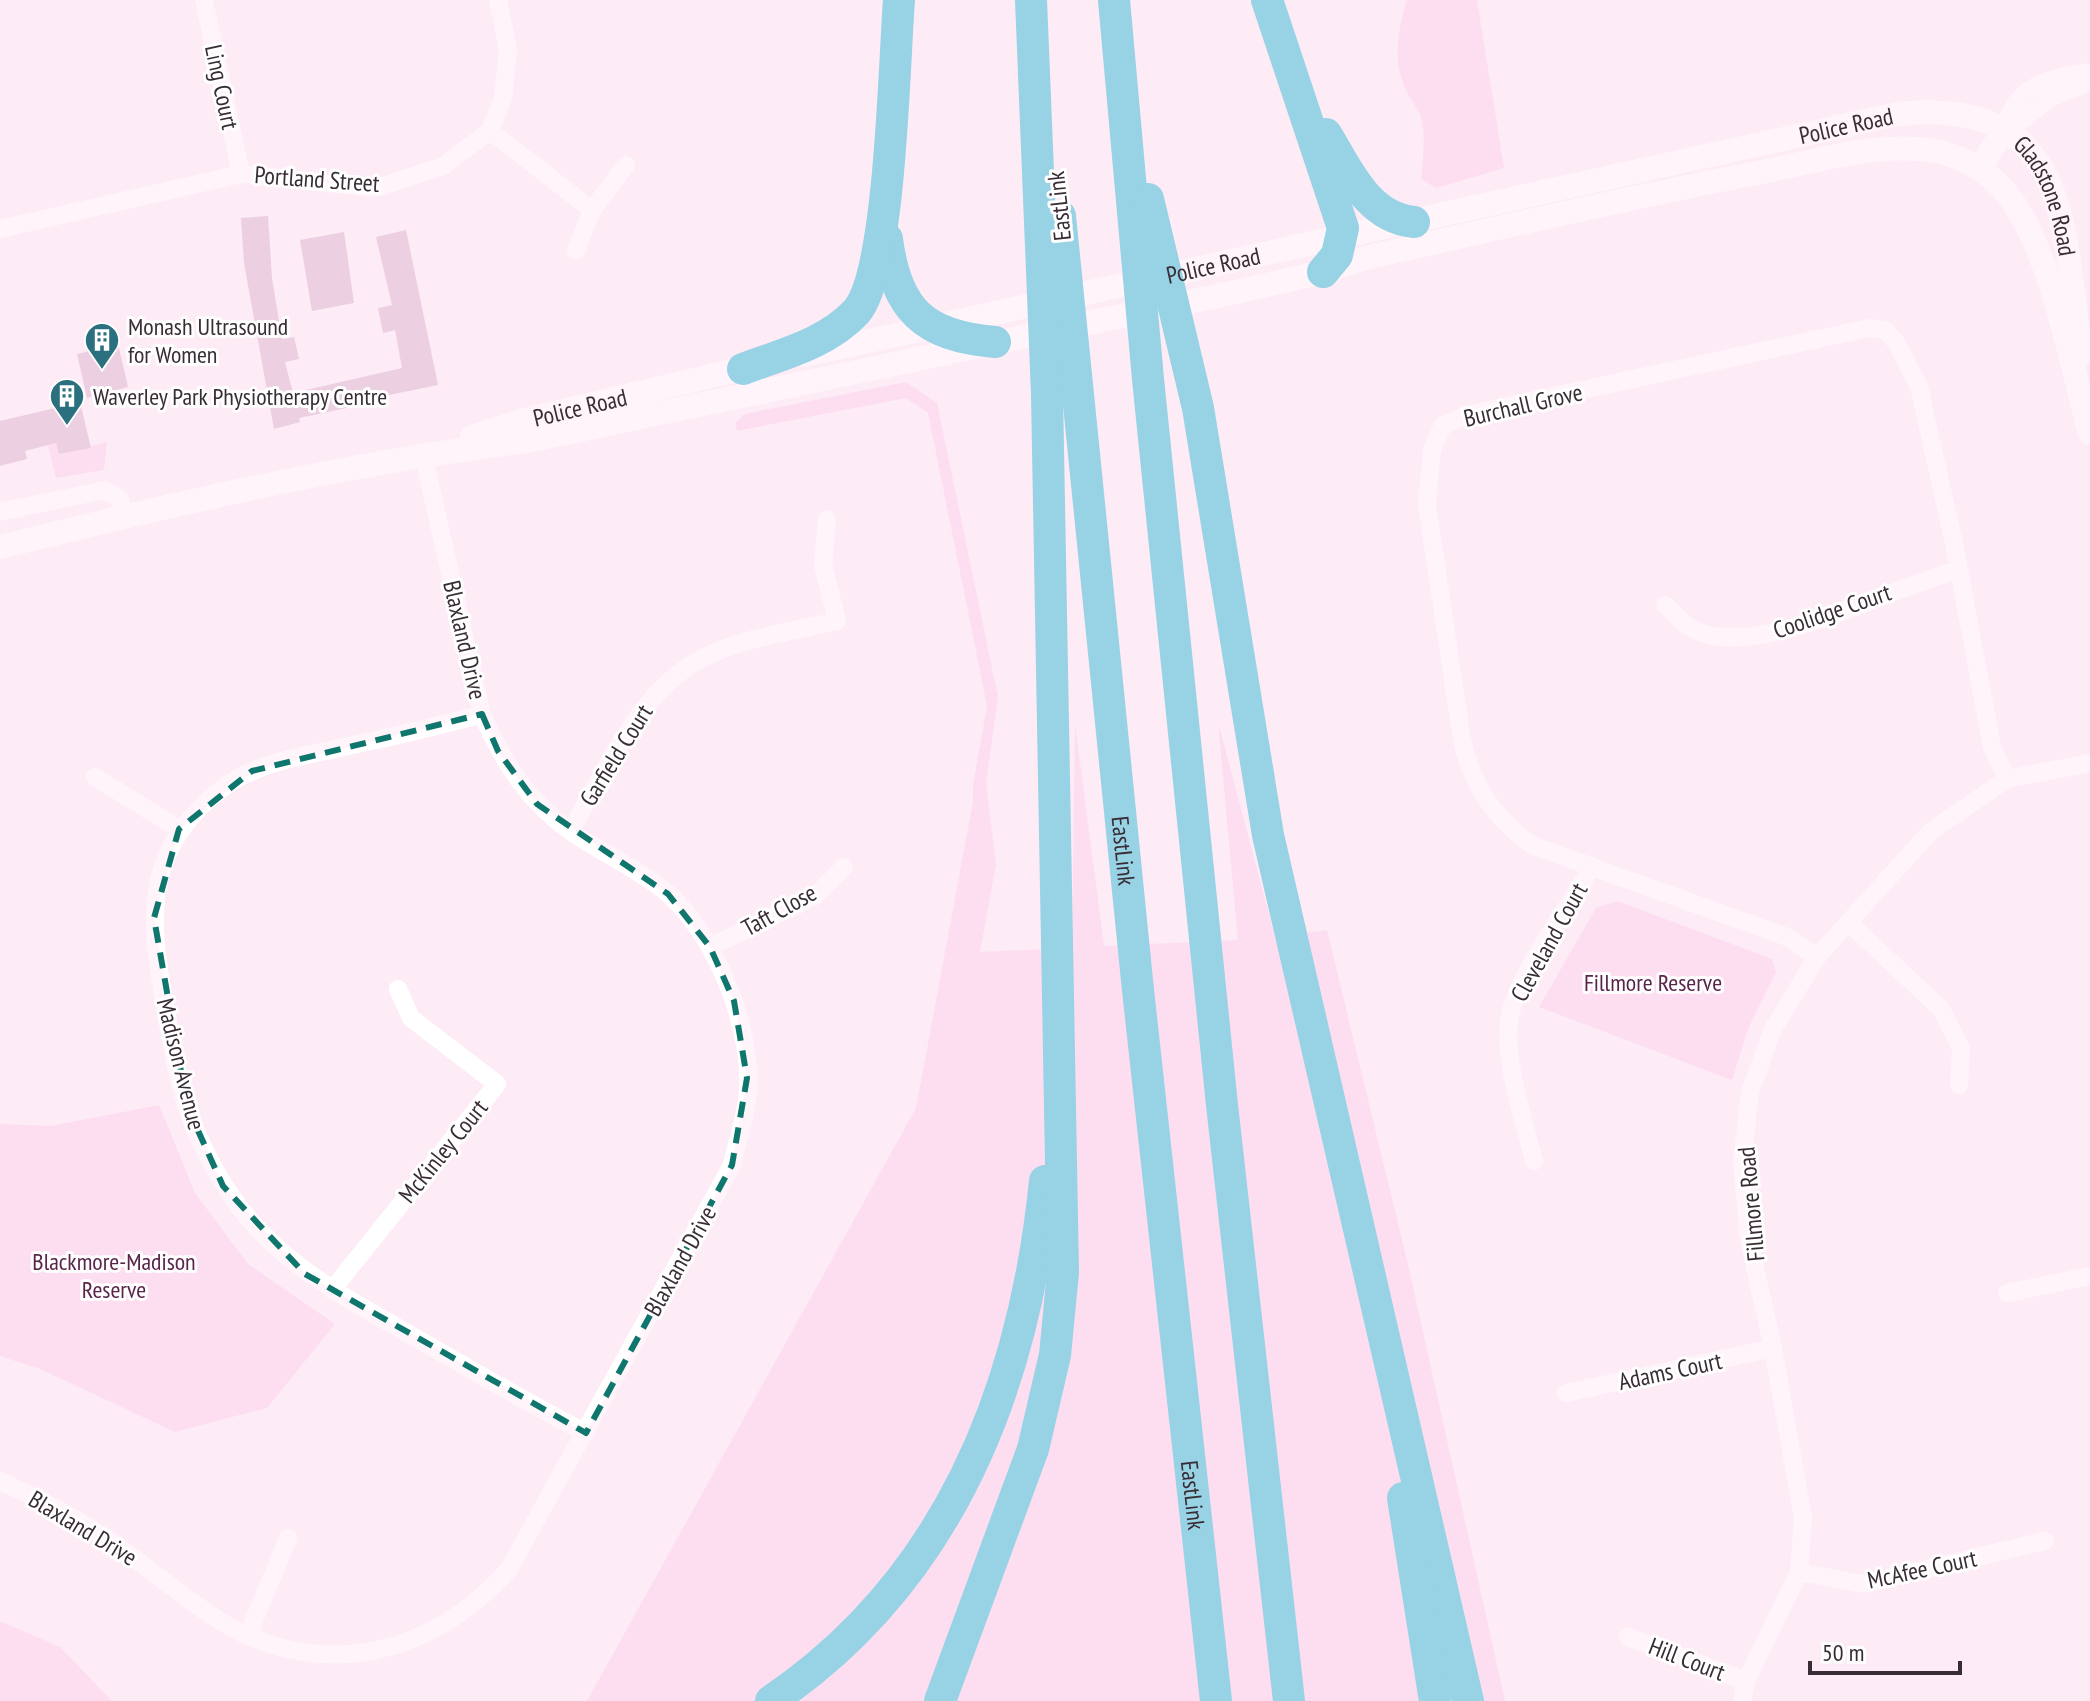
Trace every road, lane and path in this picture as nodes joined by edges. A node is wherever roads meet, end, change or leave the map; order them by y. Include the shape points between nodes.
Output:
1 (204, 0) edge
2 (498, 0) edge
3 (899, 0) edge
4 (1031, 0) edge
5 (1037, 0) edge
6 (1114, 0) edge
7 (1267, 0) edge
8 (2090, 72) edge
9 (1121, 78) junction
10 (1295, 78) junction
11 (2090, 82) edge
12 (2005, 128) junction
13 (490, 131) junction
14 (626, 165) dead end
15 (1978, 167) junction
16 (241, 174) junction
17 (592, 210) junction
18 (884, 217) junction
19 (1414, 222) junction
20 (0, 229) edge
21 (1343, 237) junction
22 (576, 251) dead end
23 (1323, 272) junction
24 (934, 326) junction
25 (1002, 341) junction
26 (743, 369) junction
27 (2090, 419) edge
28 (2090, 433) edge
29 (423, 454) junction
30 (0, 512) edge
31 (125, 516) junction
32 (827, 519) dead end
33 (0, 547) edge
34 (1958, 570) junction
35 (1665, 605) dead end
36 (482, 714) junction
37 (2090, 763) edge
38 (95, 777) dead end
39 (2007, 779) junction
40 (179, 829) junction
41 (570, 831) junction
42 (1592, 866) junction
43 (844, 867) dead end
44 (1849, 923) junction
45 (710, 947) junction
46 (1817, 957) junction
47 (398, 989) dead end
48 (1061, 1019) junction
49 (1959, 1085) dead end
50 (1534, 1161) dead end
51 (1347, 1175) junction
52 (2090, 1276) edge
53 (332, 1290) junction
54 (2007, 1293) dead end
55 (1773, 1348) junction
56 (1566, 1393) dead end
57 (586, 1433) junction
58 (0, 1481) edge
59 (288, 1538) dead end
60 (2045, 1541) dead end
61 (1799, 1572) junction
62 (248, 1635) junction
63 (1628, 1637) dead end
64 (1746, 1681) junction
65 (771, 1701) edge
66 (940, 1701) edge
67 (1216, 1701) edge
68 (1289, 1701) edge
69 (1435, 1701) edge
70 (1468, 1701) edge
71 (1742, 1701) edge

1 - 16 street, Ling Court
2 - 13 street via 508,50 503,98
3 - 18 highway
4 - 48 highway via 1047,394
5 - 67 highway, EastLink
6 - 9 highway
7 - 10 highway
8 - 12 street via 2035,86 2009,110
9 - 51 highway via 1198,408 1268,835
9 - 68 highway via 1214,1026
10 - 19 highway via 1363,195 1390,215
10 - 21 highway
11 - 12 street via 2048,99
12 - 15 main road
12 - 19 main road, Police Road via 1963,113 1897,114
12 - 27 main road, Gladstone Road via 2038,159 2059,214
13 - 16 street, Portland Street via 443,166 377,188
13 - 17 street
14 - 17 street
15 - 23 main road, Police Road via 1923,149 1875,151 1671,189
15 - 28 main road, Gladstone Road via 2014,202 2034,238
16 - 20 street, Portland Street
17 - 22 street
18 - 24 highway via 892,276 910,309
18 - 26 highway via 873,277 858,309 831,335
19 - 21 main road, Police Road
21 - 23 highway
21 - 24 main road, Police Road
23 - 25 main road, Police Road
24 - 25 highway via 963,340
24 - 26 main road, Police Road
25 - 29 main road, Police Road via 527,441
26 - 29 main road, Police Road via 525,420
29 - 31 main road, Police Road
29 - 36 street, Blaxland Drive
30 - 31 street via 105,490 120,499
31 - 33 main road, Police Road
32 - 41 street, Garfield Court via 823,565 837,621 743,643 678,673 641,710
34 - 35 street, Coolidge Court via 1782,632 1744,639 1694,630
34 - 39 street, Burchall Grove via 1992,747
34 - 42 street, Burchall Grove via 1919,387 1885,330 1869,328 1466,415 1443,425 1432,450 1427,505 1468,768 1490,808 1513,832 1534,846
36 - 40 street, Madison Avenue via 252,771 229,784
36 - 41 street, Blaxland Drive via 515,777
37 - 39 street, Fillmore Road
38 - 40 street
39 - 44 street, Fillmore Road via 1931,831
40 - 53 street, Madison Avenue via 158,883 154,918 164,996 194,1127 223,1186 246,1218 305,1274
41 - 45 street, Blaxland Drive via 668,894
42 - 46 street, Burchall Grove via 1787,937
42 - 50 street, Cleveland Court via 1511,1013 1511,1054
43 - 45 street, Taft Close via 814,897
44 - 46 street, Fillmore Road
44 - 49 street via 1941,1009 1961,1048
45 - 57 street, Blaxland Drive via 734,1001 747,1078 732,1165
46 - 55 street, Fillmore Road via 1773,1029 1750,1092 1742,1162 1749,1241
47 - 53 street, McKinley Court via 411,1018 497,1084
48 - 65 highway via 1038,1254 1013,1363 972,1470 915,1561 865,1623 810,1675
48 - 66 highway via 1063,1272 1055,1355 1033,1449
51 - 69 highway
51 - 70 highway
52 - 54 street
53 - 57 street, Madison Avenue
55 - 56 street, Adams Court
55 - 61 street, Fillmore Road via 1800,1488
57 - 62 street, Blaxland Drive via 509,1569 462,1615 421,1636 360,1653 309,1654
58 - 62 street, Blaxland Drive via 109,1540 220,1621
59 - 62 street
60 - 61 street, McAfee Court via 1864,1584
61 - 64 street, Fillmore Road
63 - 64 street, Hill Court
64 - 71 street, Fillmore Road

